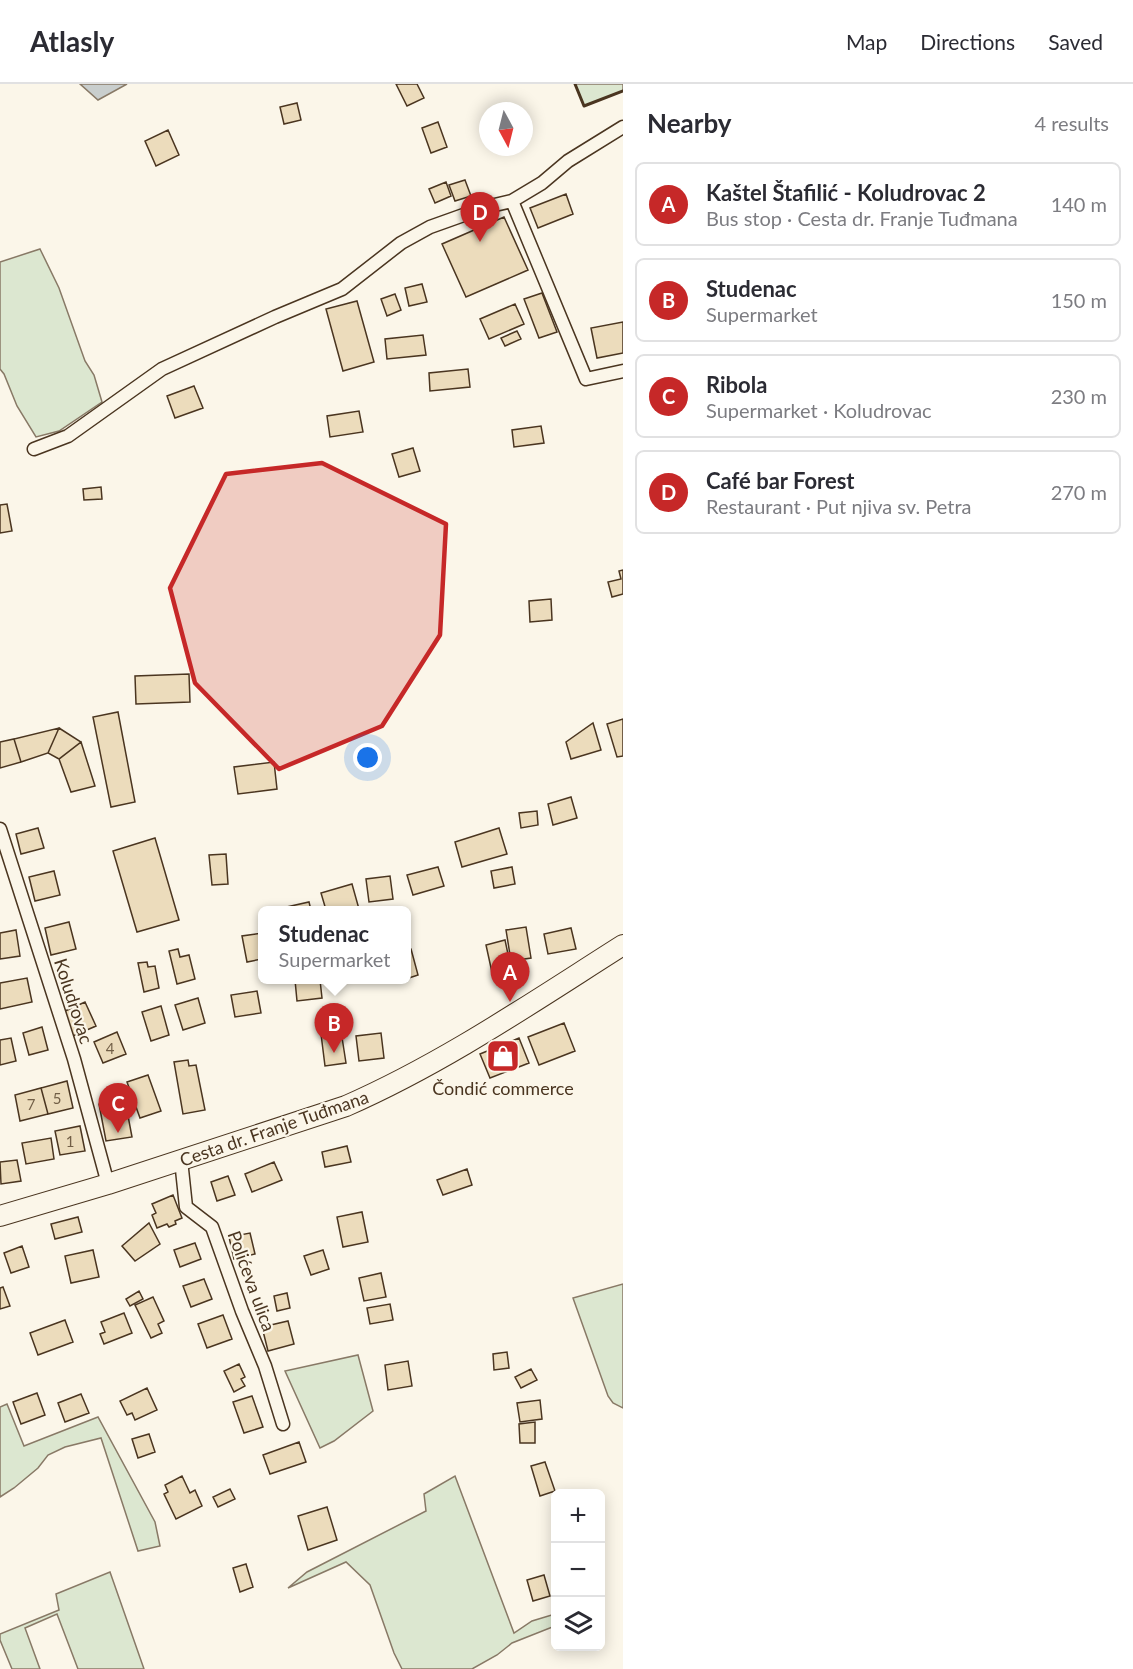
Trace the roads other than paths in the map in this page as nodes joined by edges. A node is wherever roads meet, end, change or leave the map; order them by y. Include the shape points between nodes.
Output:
1 (623, 127) edge
2 (512, 201) junction
3 (623, 371) edge
4 (34, 449) dead end
5 (0, 829) edge
6 (623, 945) edge
7 (181, 1160) junction
8 (108, 1184) junction
9 (0, 1216) edge
10 (283, 1424) dead end

1 - 2 street
2 - 3 street via 586,379
2 - 4 street via 430,227 401,243 342,289 162,369 68,436
5 - 8 street, Koludrovac via 74,1059
6 - 7 main road, Cesta dr. Franje Tuđmana via 480,1037 380,1091 323,1115
7 - 8 main road, Cesta dr. Franje Tuđmana
7 - 10 street, Polićeva ulica via 186,1207 213,1227
8 - 9 main road, Cesta dr. Franje Tuđmana

